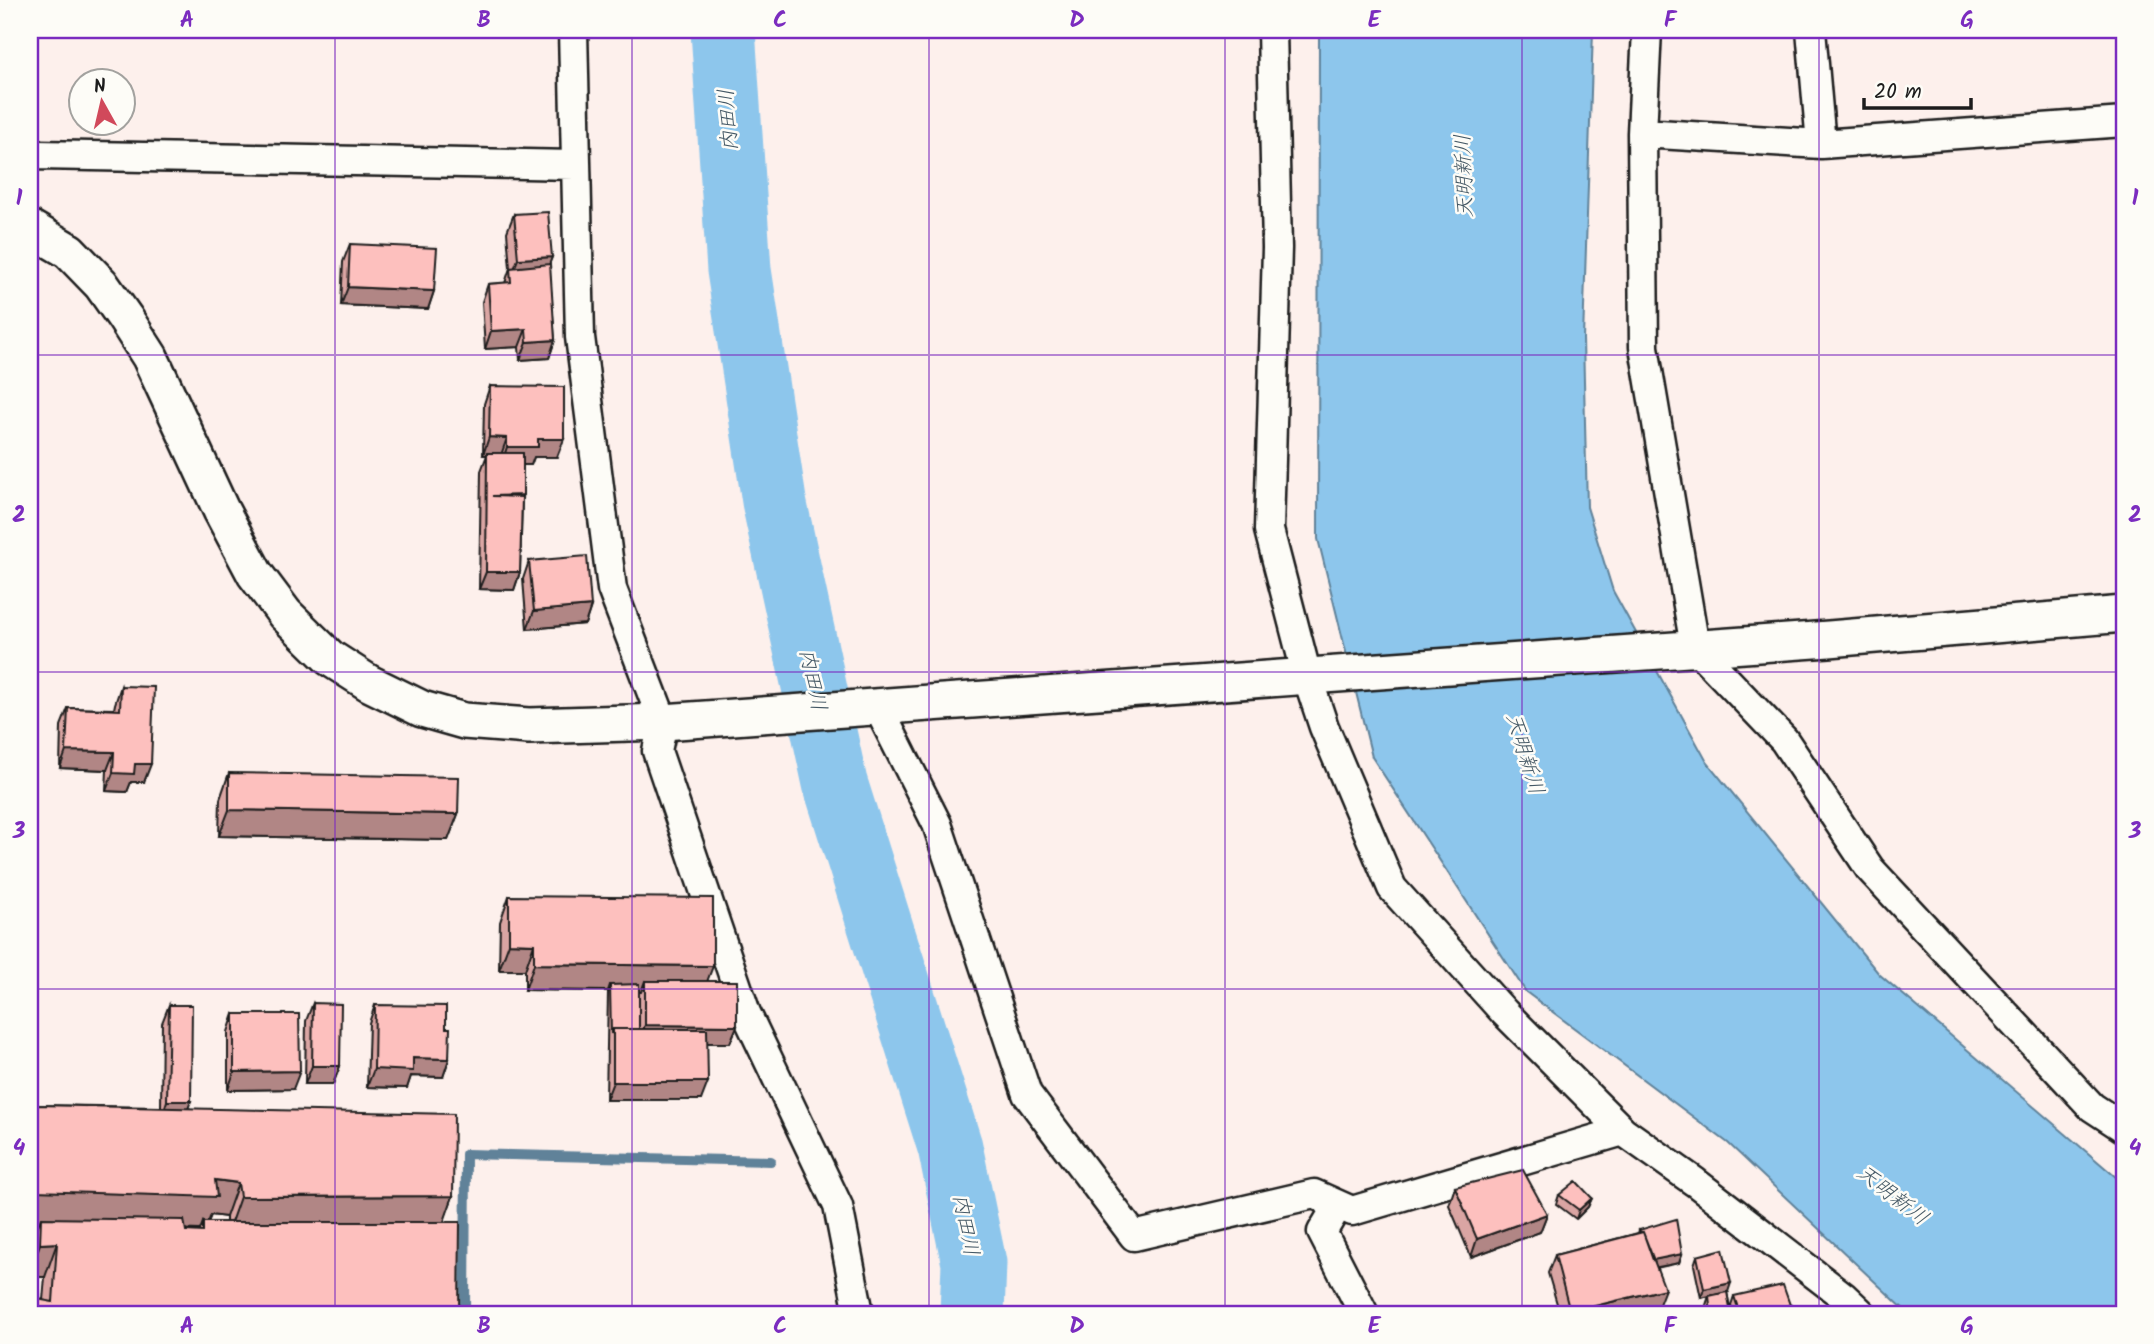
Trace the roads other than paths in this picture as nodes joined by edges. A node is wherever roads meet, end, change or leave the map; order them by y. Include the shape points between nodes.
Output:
1 (573, 30) edge
2 (1272, 30) edge
3 (1647, 30) edge
4 (1811, 30) edge
5 (2124, 122) edge
6 (1642, 133) junction
7 (1821, 144) junction
8 (30, 157) edge
9 (575, 166) junction
10 (30, 228) edge
11 (2124, 614) edge
12 (1695, 647) junction
13 (1307, 676) junction
14 (878, 707) junction
15 (663, 722) junction
16 (2124, 1128) edge
17 (1623, 1131) junction
18 (1338, 1205) junction
19 (857, 1311) edge
20 (1364, 1314) edge
21 (1862, 1314) edge

1 - 9 street
2 - 13 street via 1277,248 1269,530
3 - 6 street
4 - 7 street
5 - 7 street
6 - 7 street
6 - 12 street via 1644,347
8 - 9 street
9 - 15 street via 580,337 612,589
10 - 15 street via 69,251 125,318 150,357 256,574 285,614 330,658 422,709 464,721 529,726
11 - 12 street
12 - 13 street
12 - 16 street via 1784,740 1870,869 2092,1107
13 - 14 street
13 - 17 street via 1392,888 1505,1013
14 - 15 street
14 - 18 street via 937,824 1027,1094 1135,1236 1314,1194
15 - 19 street via 657,751 746,1013 838,1206
17 - 18 street via 1352,1211
17 - 21 street
18 - 20 street via 1322,1232

